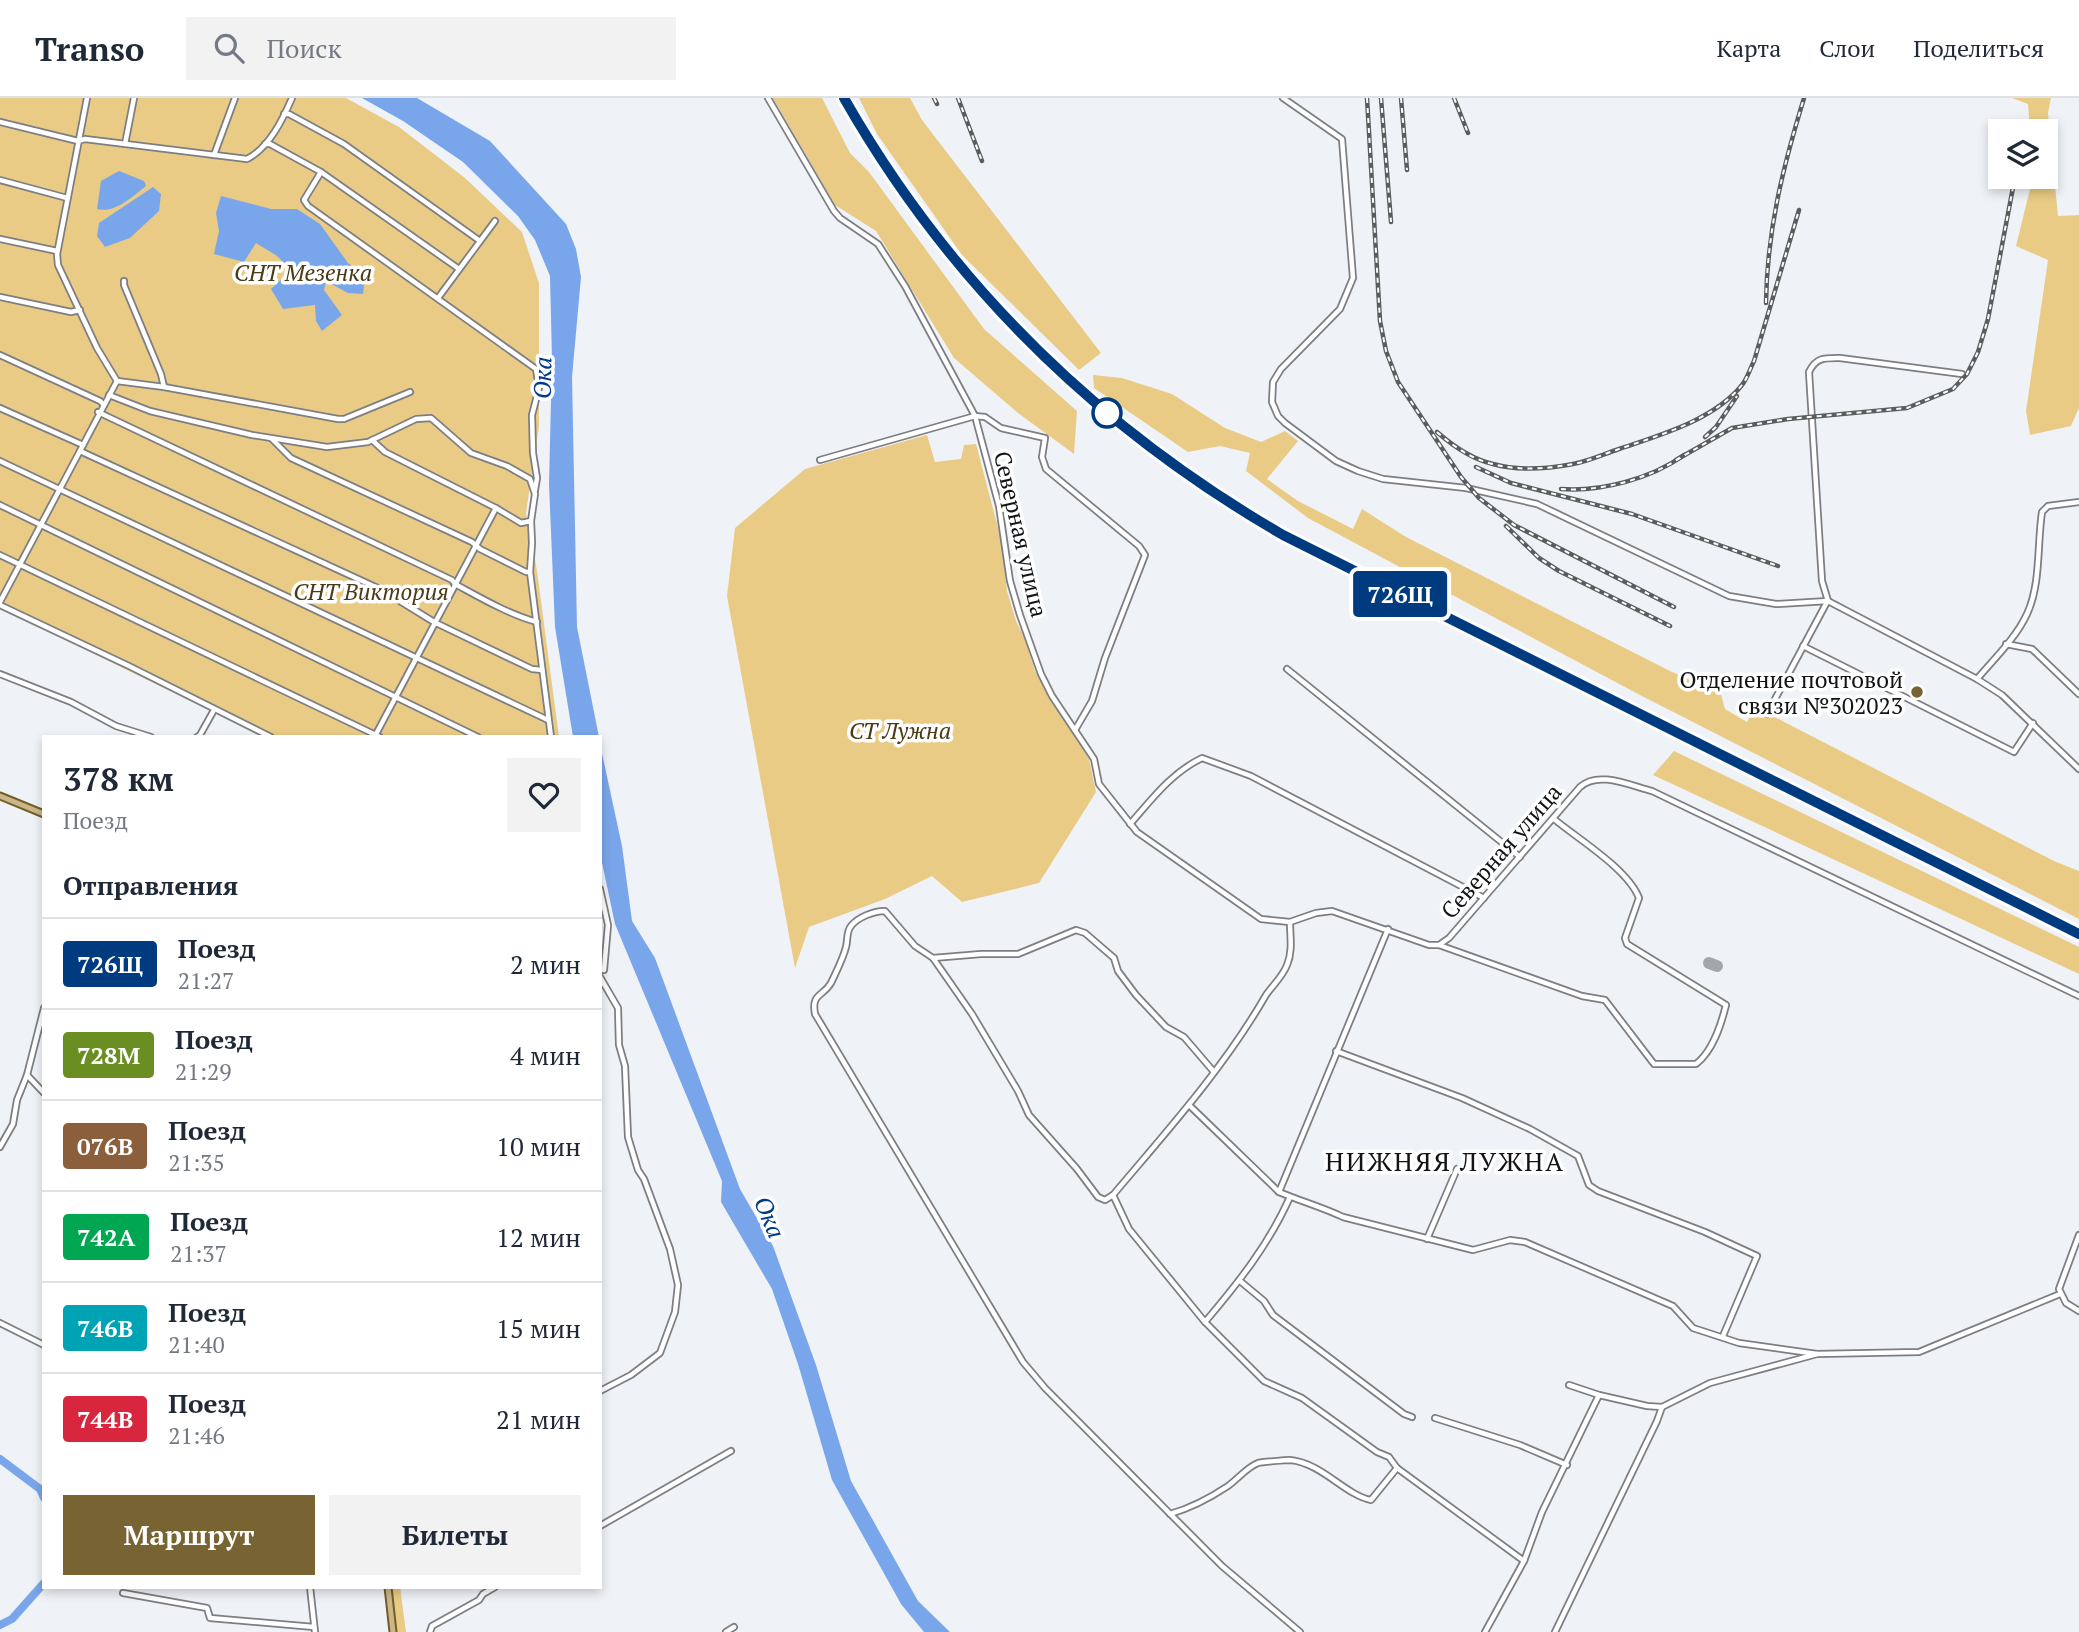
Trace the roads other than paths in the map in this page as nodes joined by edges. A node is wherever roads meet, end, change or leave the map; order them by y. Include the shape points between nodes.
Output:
1 (87, 98) edge
2 (134, 98) edge
3 (235, 98) edge
4 (292, 98) edge
5 (768, 98) edge
6 (1283, 98) edge
7 (284, 114) junction
8 (0, 122) edge
9 (79, 141) junction
10 (125, 144) junction
11 (264, 144) junction
12 (214, 155) junction
13 (321, 172) junction
14 (0, 180) edge
15 (67, 198) junction
16 (495, 221) dead end
17 (0, 239) edge
18 (480, 241) junction
19 (57, 251) junction
20 (460, 269) junction
21 (124, 281) dead end
22 (0, 297) edge
23 (438, 298) junction
24 (80, 310) junction
25 (0, 355) edge
26 (1962, 374) dead end
27 (117, 381) junction
28 (164, 387) junction
29 (411, 392) dead end
30 (108, 395) junction
31 (104, 405) junction
32 (0, 408) edge
33 (98, 412) junction
34 (975, 416) junction
35 (271, 438) junction
36 (372, 440) junction
37 (83, 445) junction
38 (80, 451) junction
39 (820, 460) dead end
40 (0, 461) edge
41 (59, 488) junction
42 (535, 494) junction
43 (2079, 502) edge
44 (0, 505) edge
45 (496, 508) junction
46 (531, 522) junction
47 (39, 525) junction
48 (475, 545) junction
49 (0, 555) edge
50 (19, 564) junction
51 (530, 572) junction
52 (455, 584) junction
53 (1828, 601) junction
54 (0, 603) edge
55 (434, 622) junction
56 (537, 622) junction
57 (2006, 644) junction
58 (1803, 646) junction
59 (415, 659) junction
60 (1287, 669) dead end
61 (542, 670) junction
62 (0, 674) edge
63 (1977, 679) junction
64 (2079, 694) edge
65 (395, 696) junction
66 (214, 710) junction
67 (1767, 714) dead end
68 (548, 720) junction
69 (2033, 723) junction
70 (1075, 730) junction
71 (145, 735) edge
72 (200, 735) edge
73 (267, 735) edge
74 (375, 735) edge
75 (377, 735) edge
76 (474, 735) edge
77 (551, 735) edge
78 (2079, 769) edge
79 (0, 796) edge
80 (42, 813) edge
81 (1554, 819) junction
82 (1130, 824) junction
83 (1520, 858) junction
84 (602, 898) edge
85 (1484, 898) junction
86 (1290, 922) junction
87 (1388, 929) junction
88 (1439, 944) junction
89 (933, 958) junction
90 (602, 970) edge
91 (602, 980) edge
92 (2079, 996) edge
93 (42, 1016) edge
94 (1336, 1051) junction
95 (1214, 1072) junction
96 (27, 1075) junction
97 (42, 1091) edge
98 (1189, 1105) junction
99 (0, 1147) edge
100 (1457, 1169) dead end
101 (1279, 1192) junction
102 (1113, 1195) junction
103 (1290, 1197) junction
104 (2079, 1235) edge
105 (1427, 1239) junction
106 (1240, 1281) junction
107 (2060, 1294) junction
108 (2079, 1311) edge
109 (0, 1322) edge
110 (1205, 1322) junction
111 (1723, 1336) junction
112 (42, 1344) edge
113 (1817, 1354) junction
114 (1569, 1385) dead end
115 (602, 1390) edge
116 (1599, 1395) junction
117 (1662, 1407) junction
118 (1412, 1417) dead end
119 (1436, 1418) dead end
120 (731, 1451) dead end
121 (1567, 1465) junction
122 (1397, 1468) junction
123 (1170, 1514) junction
124 (602, 1525) edge
125 (1524, 1561) junction
126 (310, 1589) edge
127 (388, 1589) edge
128 (492, 1589) edge
129 (123, 1593) dead end
130 (734, 1627) dead end
131 (314, 1630) edge
132 (393, 1632) edge
133 (430, 1632) edge
134 (726, 1632) edge
135 (1300, 1632) edge
136 (1485, 1632) edge
137 (1555, 1632) edge

1 - 9 street
2 - 10 street
3 - 12 street
4 - 7 street
5 - 34 street, Северная улица via 834,211 878,244
6 - 53 street via 1342,139 1353,278 1340,309 1273,382 1272,402 1278,416 1336,461 1383,480 1466,488 1537,504 1729,596 1776,604
7 - 11 street
7 - 18 street via 344,144
8 - 9 street
9 - 10 street
9 - 15 street
10 - 12 street
11 - 12 street via 247,159
11 - 13 street
13 - 20 street
13 - 23 street via 304,200 308,206
14 - 15 street
15 - 19 street
16 - 18 street
17 - 19 street
18 - 20 street
19 - 24 street via 58,265
20 - 23 street
21 - 28 street
22 - 24 street
23 - 42 street via 536,369
24 - 27 street
25 - 31 street
26 - 53 street via 1879,361 1822,358 1814,363 1809,372 1822,581
27 - 28 street
27 - 30 street
28 - 29 street via 338,419
30 - 31 street
30 - 35 street via 150,411
31 - 33 street
32 - 37 street
33 - 37 street
33 - 52 street
34 - 39 street
34 - 70 street, Северная улица via 999,506 1020,615 1041,674
34 - 70 street via 1001,428 1045,438 1042,457 1046,469 1145,555 1092,701
35 - 36 street via 327,447
35 - 48 street via 291,458
36 - 42 street via 416,419 431,418 471,453 530,479
36 - 45 street via 385,452
37 - 38 street
38 - 41 street
38 - 55 street via 382,590
40 - 41 street
41 - 47 street
41 - 59 street
42 - 46 street
43 - 57 street via 2044,509 2032,601
44 - 47 street
45 - 46 street via 521,523
45 - 48 street
46 - 51 street
47 - 50 street
47 - 65 street
48 - 51 street
48 - 52 street
49 - 50 street
50 - 54 street
50 - 74 street
51 - 56 street
52 - 55 street
52 - 56 street
53 - 58 street
53 - 63 street
54 - 66 street
55 - 59 street
55 - 61 street
56 - 61 street
57 - 63 street
57 - 64 street via 2032,649
58 - 67 street
58 - 69 street via 2014,752
59 - 65 street
59 - 68 street
60 - 83 street
61 - 68 street
62 - 71 street
63 - 69 street
65 - 75 street
65 - 76 street
66 - 72 street
66 - 73 street
68 - 77 street
69 - 78 street
70 - 82 street, Северная улица via 1094,759 1098,784
79 - 80 main road
81 - 83 street, Северная улица
81 - 88 street via 1636,891 1639,898 1627,944 1726,1005 1719,1032 1701,1060 1654,1065 1605,1000 1582,996
81 - 92 street, Северная улица via 1586,781 1593,779 1652,791
82 - 85 street via 1171,778 1202,758 1251,776
82 - 86 street, Северная улица via 1261,919
83 - 85 street, Северная улица
84 - 90 street via 608,925
85 - 88 street, Северная улица
86 - 87 street, Северная улица via 1332,911
86 - 95 street via 1287,966
87 - 88 street, Северная улица via 1429,945
87 - 94 street
89 - 95 street via 1018,954 1076,930 1085,933 1114,958 1136,995 1166,1027 1184,1037
89 - 102 street via 972,1014 1029,1115 1098,1197 1105,1200
89 - 123 street via 915,946 885,911 857,920 849,928 831,982 815,999 815,1014 1023,1362
91 - 115 street via 618,1008 628,1137 670,1250 678,1285 675,1312 660,1353
93 - 96 street
94 - 101 street
94 - 111 street via 1530,1129 1578,1156 1589,1185 1598,1191 1757,1256
95 - 98 street
96 - 97 street
96 - 99 street via 13,1124
98 - 101 street
98 - 102 street
100 - 105 street
101 - 103 street
102 - 110 street via 1129,1229
103 - 105 street via 1343,1217
103 - 106 street via 1277,1227
104 - 107 street via 2061,1279
105 - 111 street via 1473,1250 1510,1240 1525,1242 1673,1306 1693,1328
106 - 110 street
106 - 118 street via 1273,1315
107 - 108 street
107 - 113 street via 1919,1352
109 - 112 street
110 - 122 street via 1264,1381 1302,1398 1389,1457
111 - 113 street via 1739,1343
113 - 117 street via 1710,1383
114 - 116 street
116 - 117 street
116 - 121 street
117 - 137 street
119 - 121 street
120 - 124 street
121 - 125 street via 1542,1512
122 - 123 street via 1371,1500 1310,1467 1289,1460 1259,1462 1227,1487
122 - 125 street
123 - 135 street via 1222,1566
125 - 136 street
126 - 131 street
127 - 132 main road
128 - 133 street via 432,1626
129 - 131 street via 207,1608 210,1618
130 - 134 street

